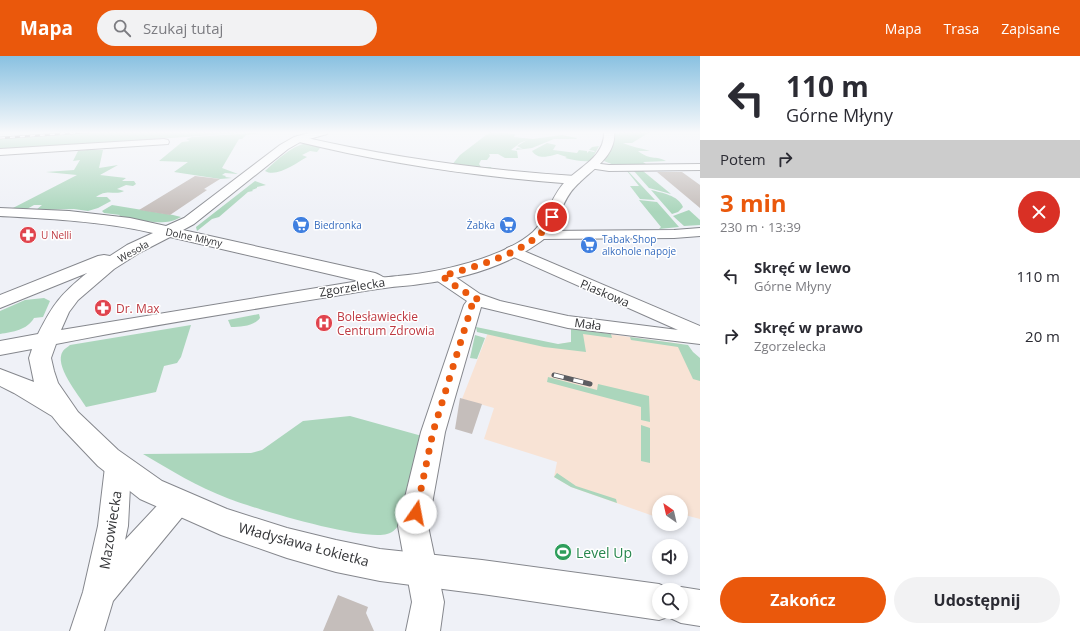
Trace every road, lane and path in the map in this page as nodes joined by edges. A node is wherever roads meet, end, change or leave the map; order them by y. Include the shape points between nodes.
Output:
1 (268, 159) edge
2 (391, 159) edge
3 (600, 159) edge
4 (593, 166) junction
5 (697, 172) edge
6 (575, 180) junction
7 (0, 212) edge
8 (169, 232) junction
9 (700, 232) edge
10 (674, 234) junction
11 (539, 235) junction
12 (700, 241) edge
13 (133, 249) junction
14 (512, 252) junction
15 (442, 276) junction
16 (386, 282) junction
17 (479, 300) junction
18 (0, 302) edge
19 (700, 333) edge
20 (700, 338) edge
21 (46, 340) junction
22 (0, 348) edge
23 (0, 377) edge
24 (62, 410) junction
25 (118, 467) junction
26 (178, 502) junction
27 (423, 571) junction
28 (100, 592) junction
29 (652, 601) edge
30 (688, 606) edge
31 (700, 608) edge
32 (87, 631) edge
33 (423, 631) edge

1 - 8 street, Wesoła via 189,221
2 - 6 street via 433,167
3 - 4 street
4 - 5 street via 682,168
4 - 6 street
6 - 11 street via 564,192 548,224
7 - 8 street, Dolne Młyny via 83,217 130,223
8 - 13 street, Wesoła
8 - 16 street, Dolne Młyny
9 - 10 street
10 - 11 street
10 - 12 street
11 - 14 street, Zgorzelecka
13 - 18 street
13 - 21 street, Wesoła via 92,277 71,296 59,312
14 - 15 street, Zgorzelecka
14 - 19 street, Piaskowa
15 - 16 street, Zgorzelecka
15 - 17 street, Mała
16 - 21 street, Zgorzelecka via 115,326
17 - 20 street, Mała via 568,322
17 - 27 street via 472,305 430,446 414,526
21 - 22 street, Zgorzelecka
21 - 24 street, Władysława Łokietka via 40,358 42,371
23 - 24 street
24 - 25 street, Władysława Łokietka via 69,420
25 - 26 street, Władysława Łokietka via 151,490
25 - 28 street, Mazowiecka via 113,526
26 - 27 street, Władysława Łokietka via 221,521 287,543 371,563
26 - 28 street, Mazowiecka
27 - 29 street, Władysława Łokietka via 477,576
27 - 33 street via 428,602
28 - 32 street, Mazowiecka
30 - 31 street

